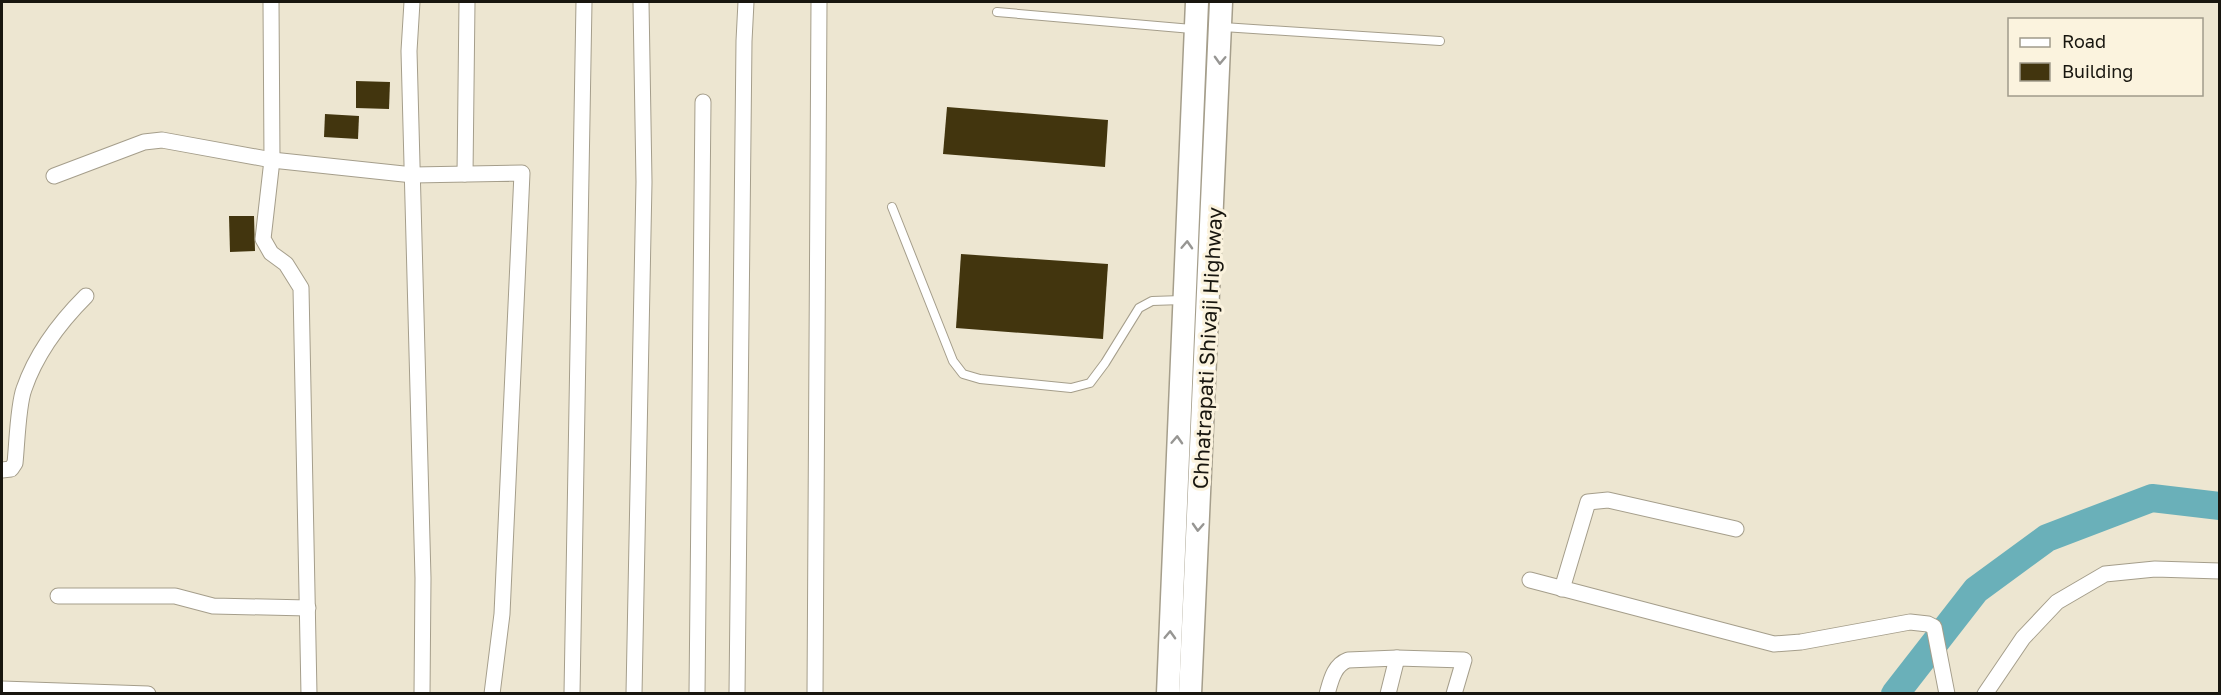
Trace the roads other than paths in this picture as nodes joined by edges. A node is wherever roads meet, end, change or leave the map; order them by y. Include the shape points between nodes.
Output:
1 (271, 2) edge
2 (411, 2) edge
3 (467, 2) edge
4 (584, 2) edge
5 (641, 2) edge
6 (746, 2) edge
7 (819, 2) edge
8 (1197, 2) edge
9 (1221, 2) edge
10 (996, 12) dead end
11 (1220, 27) junction
12 (1196, 30) junction
13 (1440, 41) dead end
14 (703, 102) dead end
15 (272, 160) junction
16 (465, 174) junction
17 (413, 175) junction
18 (54, 176) dead end
19 (892, 207) dead end
20 (86, 296) dead end
21 (1184, 300) junction
22 (2, 470) edge
23 (1736, 529) dead end
24 (2220, 571) edge
25 (1530, 580) dead end
26 (1562, 589) junction
27 (58, 596) dead end
28 (308, 608) junction
29 (1397, 658) junction
30 (2, 689) edge
31 (148, 693) edge
32 (309, 693) edge
33 (422, 693) edge
34 (492, 693) edge
35 (572, 693) edge
36 (634, 693) edge
37 (697, 693) edge
38 (737, 693) edge
39 (815, 693) edge
40 (1168, 693) edge
41 (1190, 693) edge
42 (1327, 693) edge
43 (1389, 693) edge
44 (1454, 693) edge
45 (1947, 693) edge
46 (1985, 693) edge

1 - 15 street
2 - 17 street
3 - 16 street
4 - 35 street
5 - 36 street via 644,182
6 - 38 street
7 - 39 street
8 - 12 main road, Chhatrapati Shivaji Highway
9 - 11 main road, Chhatrapati Shivaji Highway
10 - 12 lane
11 - 13 lane
11 -> 41 main road, Chhatrapati Shivaji Highway
21 -> 12 main road, Chhatrapati Shivaji Highway
14 - 37 street
15 - 17 street
15 - 18 street via 162,140 144,142
15 - 28 street via 263,239 302,288
16 - 17 street
16 - 34 street via 522,173 502,614
17 - 33 street
19 - 21 lane via 953,361 963,374 971,377 1071,388 1090,383 1139,308 1152,301
20 - 22 street via 42,352 23,390 15,463 11,469
40 -> 21 main road, Chhatrapati Shivaji Highway
23 - 26 street via 1608,500 1588,502
24 - 46 street via 2155,569 2106,574 2057,602 2023,638
25 - 26 street
26 - 45 street via 1774,644 1910,622 1928,624 1934,627
27 - 28 street via 174,596 213,606
28 - 32 street
29 - 42 street via 1341,662
29 - 43 street
29 - 44 street via 1464,660
30 - 31 street

